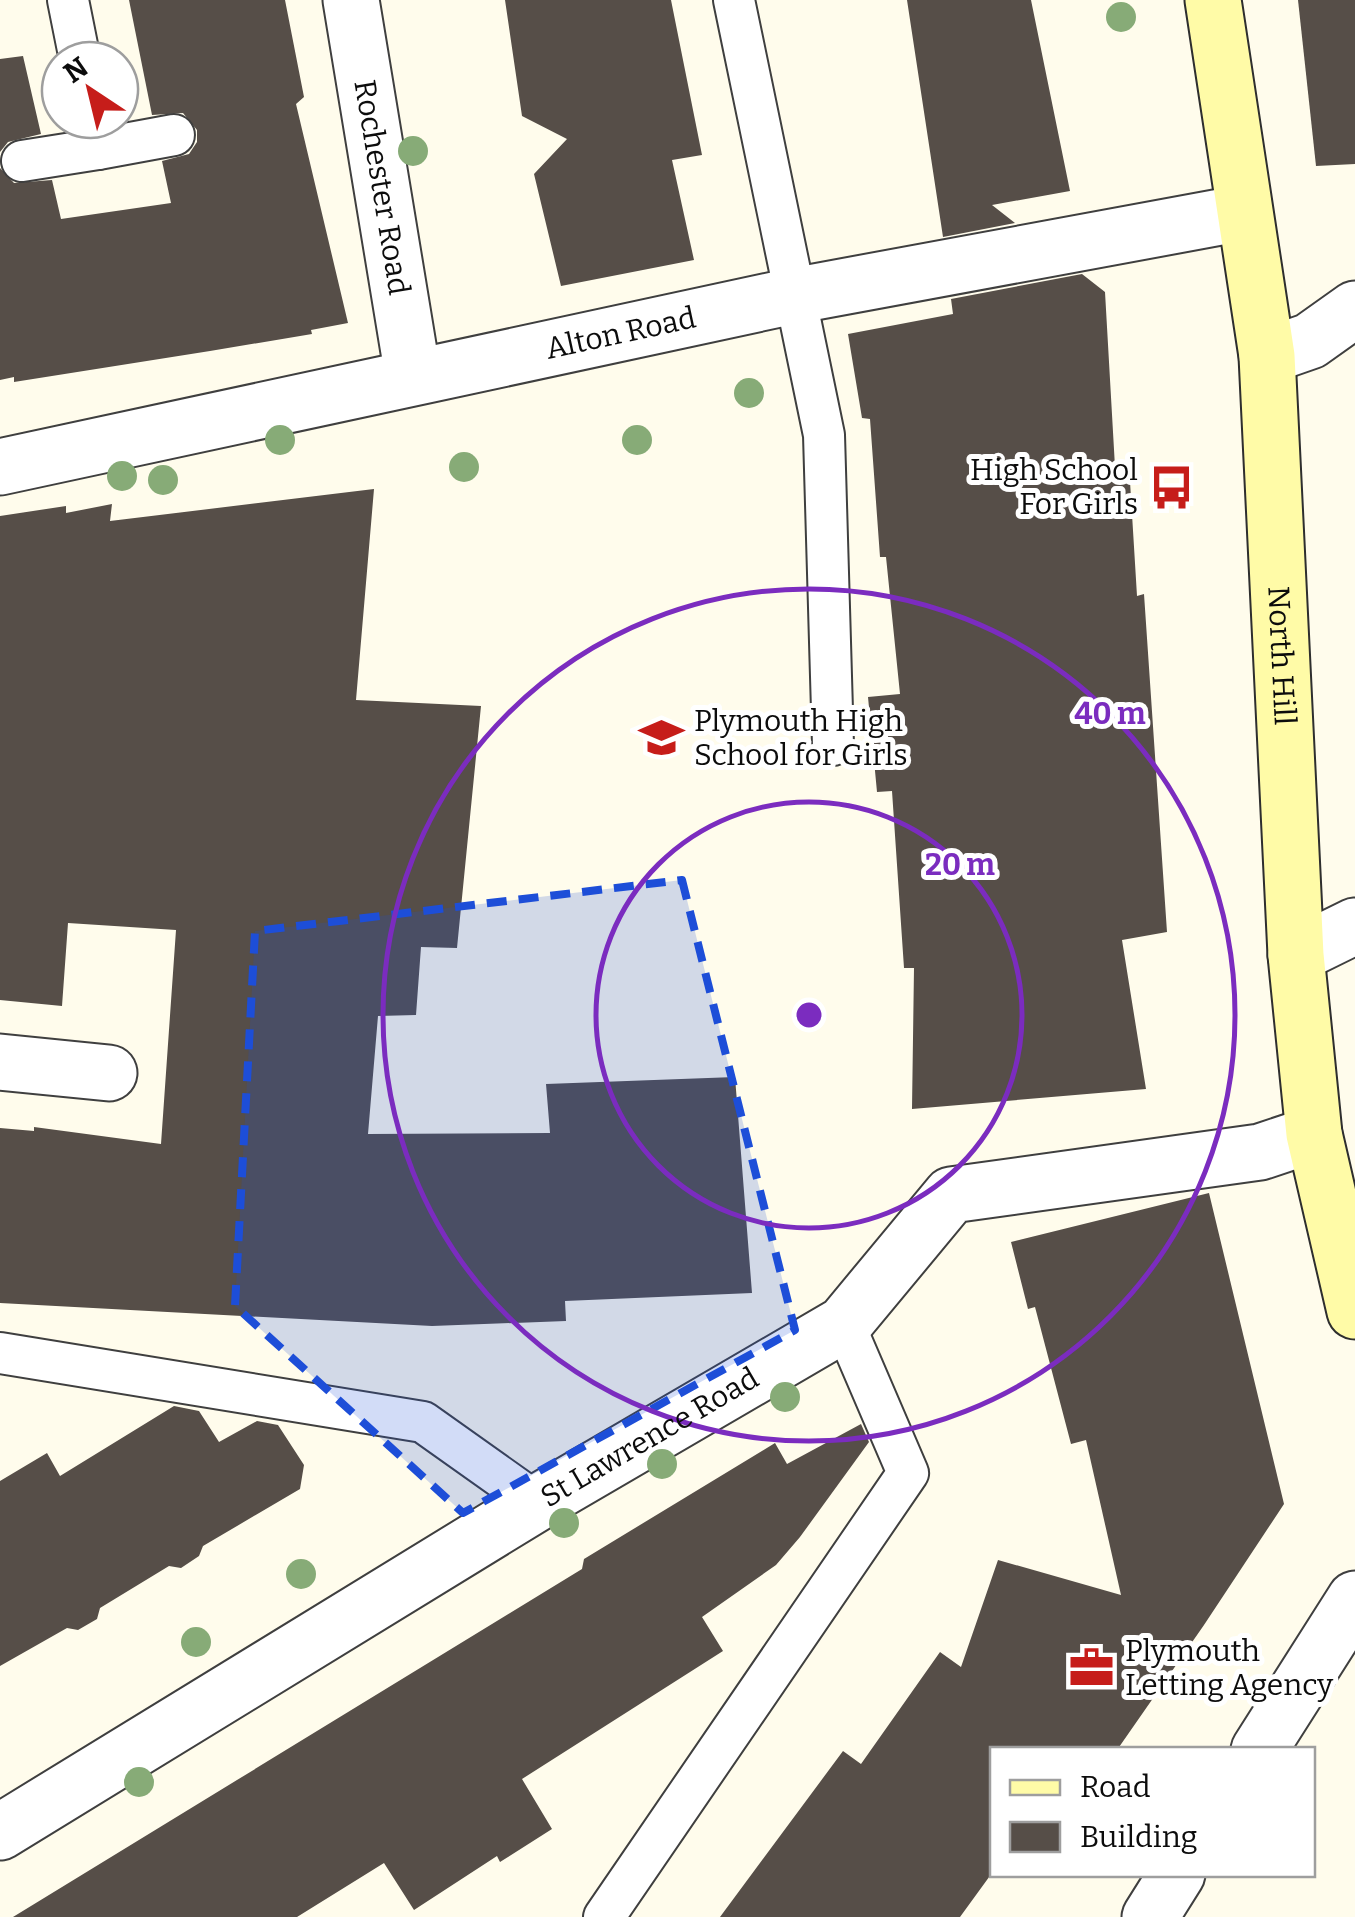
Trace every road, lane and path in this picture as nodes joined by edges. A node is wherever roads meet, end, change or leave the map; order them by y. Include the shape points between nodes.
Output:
1 (68, 0) edge
2 (351, 0) edge
3 (734, 0) edge
4 (1214, 0) edge
5 (76, 40) edge
6 (140, 135) edge
7 (174, 135) dead end
8 (82, 140) edge
9 (22, 161) dead end
10 (1242, 212) junction
11 (793, 296) junction
12 (1355, 308) edge
13 (1267, 356) junction
14 (413, 376) junction
15 (0, 467) edge
16 (833, 745) dead end
17 (1355, 926) edge
18 (1296, 956) junction
19 (0, 1062) edge
20 (108, 1073) dead end
21 (1314, 1134) junction
22 (1355, 1311) edge
23 (844, 1324) junction
24 (0, 1354) edge
25 (537, 1503) junction
26 (1355, 1600) edge
27 (1261, 1747) edge
28 (0, 1832) edge
29 (1176, 1877) edge
30 (604, 1917) edge
31 (1150, 1917) edge

1 - 5 lane
2 - 14 street, Rochester Road
3 - 11 lane
4 - 10 main road, North Hill
6 - 7 lane
8 - 9 lane
10 - 11 street, Alton Road
10 - 13 main road, North Hill
11 - 14 street, Alton Road
11 - 16 lane via 824,435
12 - 13 street via 1310,341
13 - 18 main road, North Hill
14 - 15 street, Alton Road
17 - 18 street
18 - 21 main road, North Hill
19 - 20 street
21 - 22 main road, North Hill
21 - 23 street, St Lawrence Road via 1260,1152 951,1196
23 - 25 street, St Lawrence Road
23 - 30 lane via 908,1473
24 - 25 lane via 423,1422
25 - 28 street, St Lawrence Road
26 - 27 street
29 - 31 street

